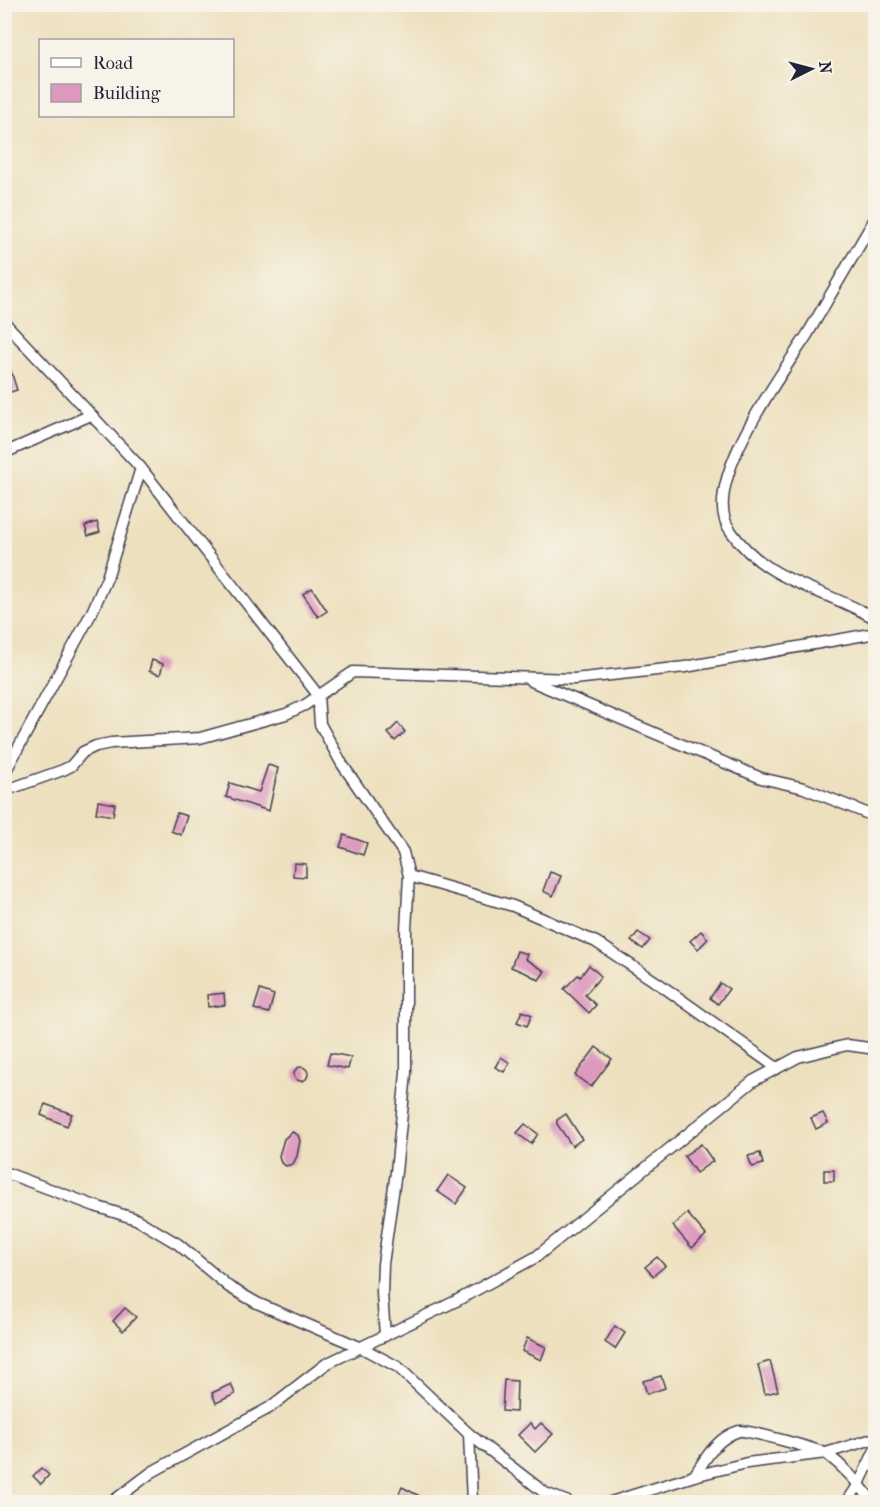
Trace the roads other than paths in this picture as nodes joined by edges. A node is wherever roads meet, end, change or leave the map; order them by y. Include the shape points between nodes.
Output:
1 (876, 217) edge
2 (4, 322) edge
3 (91, 415) junction
4 (4, 453) edge
5 (141, 468) junction
6 (876, 619) edge
7 (876, 633) edge
8 (523, 678) junction
9 (318, 695) junction
10 (4, 774) edge
11 (4, 791) edge
12 (876, 817) edge
13 (409, 876) junction
14 (876, 1049) edge
15 (777, 1068) junction
16 (4, 1172) edge
17 (385, 1336) junction
18 (362, 1347) junction
19 (469, 1434) junction
20 (876, 1438) edge
21 (876, 1448) edge
22 (826, 1453) junction
23 (694, 1476) junction
24 (859, 1484) junction
25 (112, 1503) edge
26 (472, 1503) edge
27 (568, 1503) edge
28 (611, 1503) edge
29 (847, 1503) edge
30 (873, 1503) edge

1 - 6 street via 745,432 728,474 723,516 740,543 779,575
2 - 3 street
3 - 4 street
3 - 5 street
5 - 9 street
5 - 10 street via 107,578 92,612
7 - 8 street via 685,667 573,679
8 - 9 street via 353,672
8 - 12 street via 761,778 804,788
9 - 11 street via 286,714 200,738 96,746 63,770
9 - 13 street via 320,724 342,765 403,852
13 - 15 street via 513,906 596,942
13 - 17 street via 406,1073 383,1264
14 - 15 street via 847,1045 798,1057
15 - 17 street via 753,1081 537,1257
16 - 18 street via 136,1219 178,1244 229,1287 257,1303
17 - 18 street
18 - 19 street via 398,1367
18 - 25 street via 326,1364 269,1408 152,1472
19 - 26 street
19 - 27 street via 545,1493
20 - 22 street
21 - 24 street
22 - 23 street via 747,1463
22 - 23 street via 741,1430 723,1438
22 - 24 street
23 - 28 street
24 - 29 street
24 - 30 street

